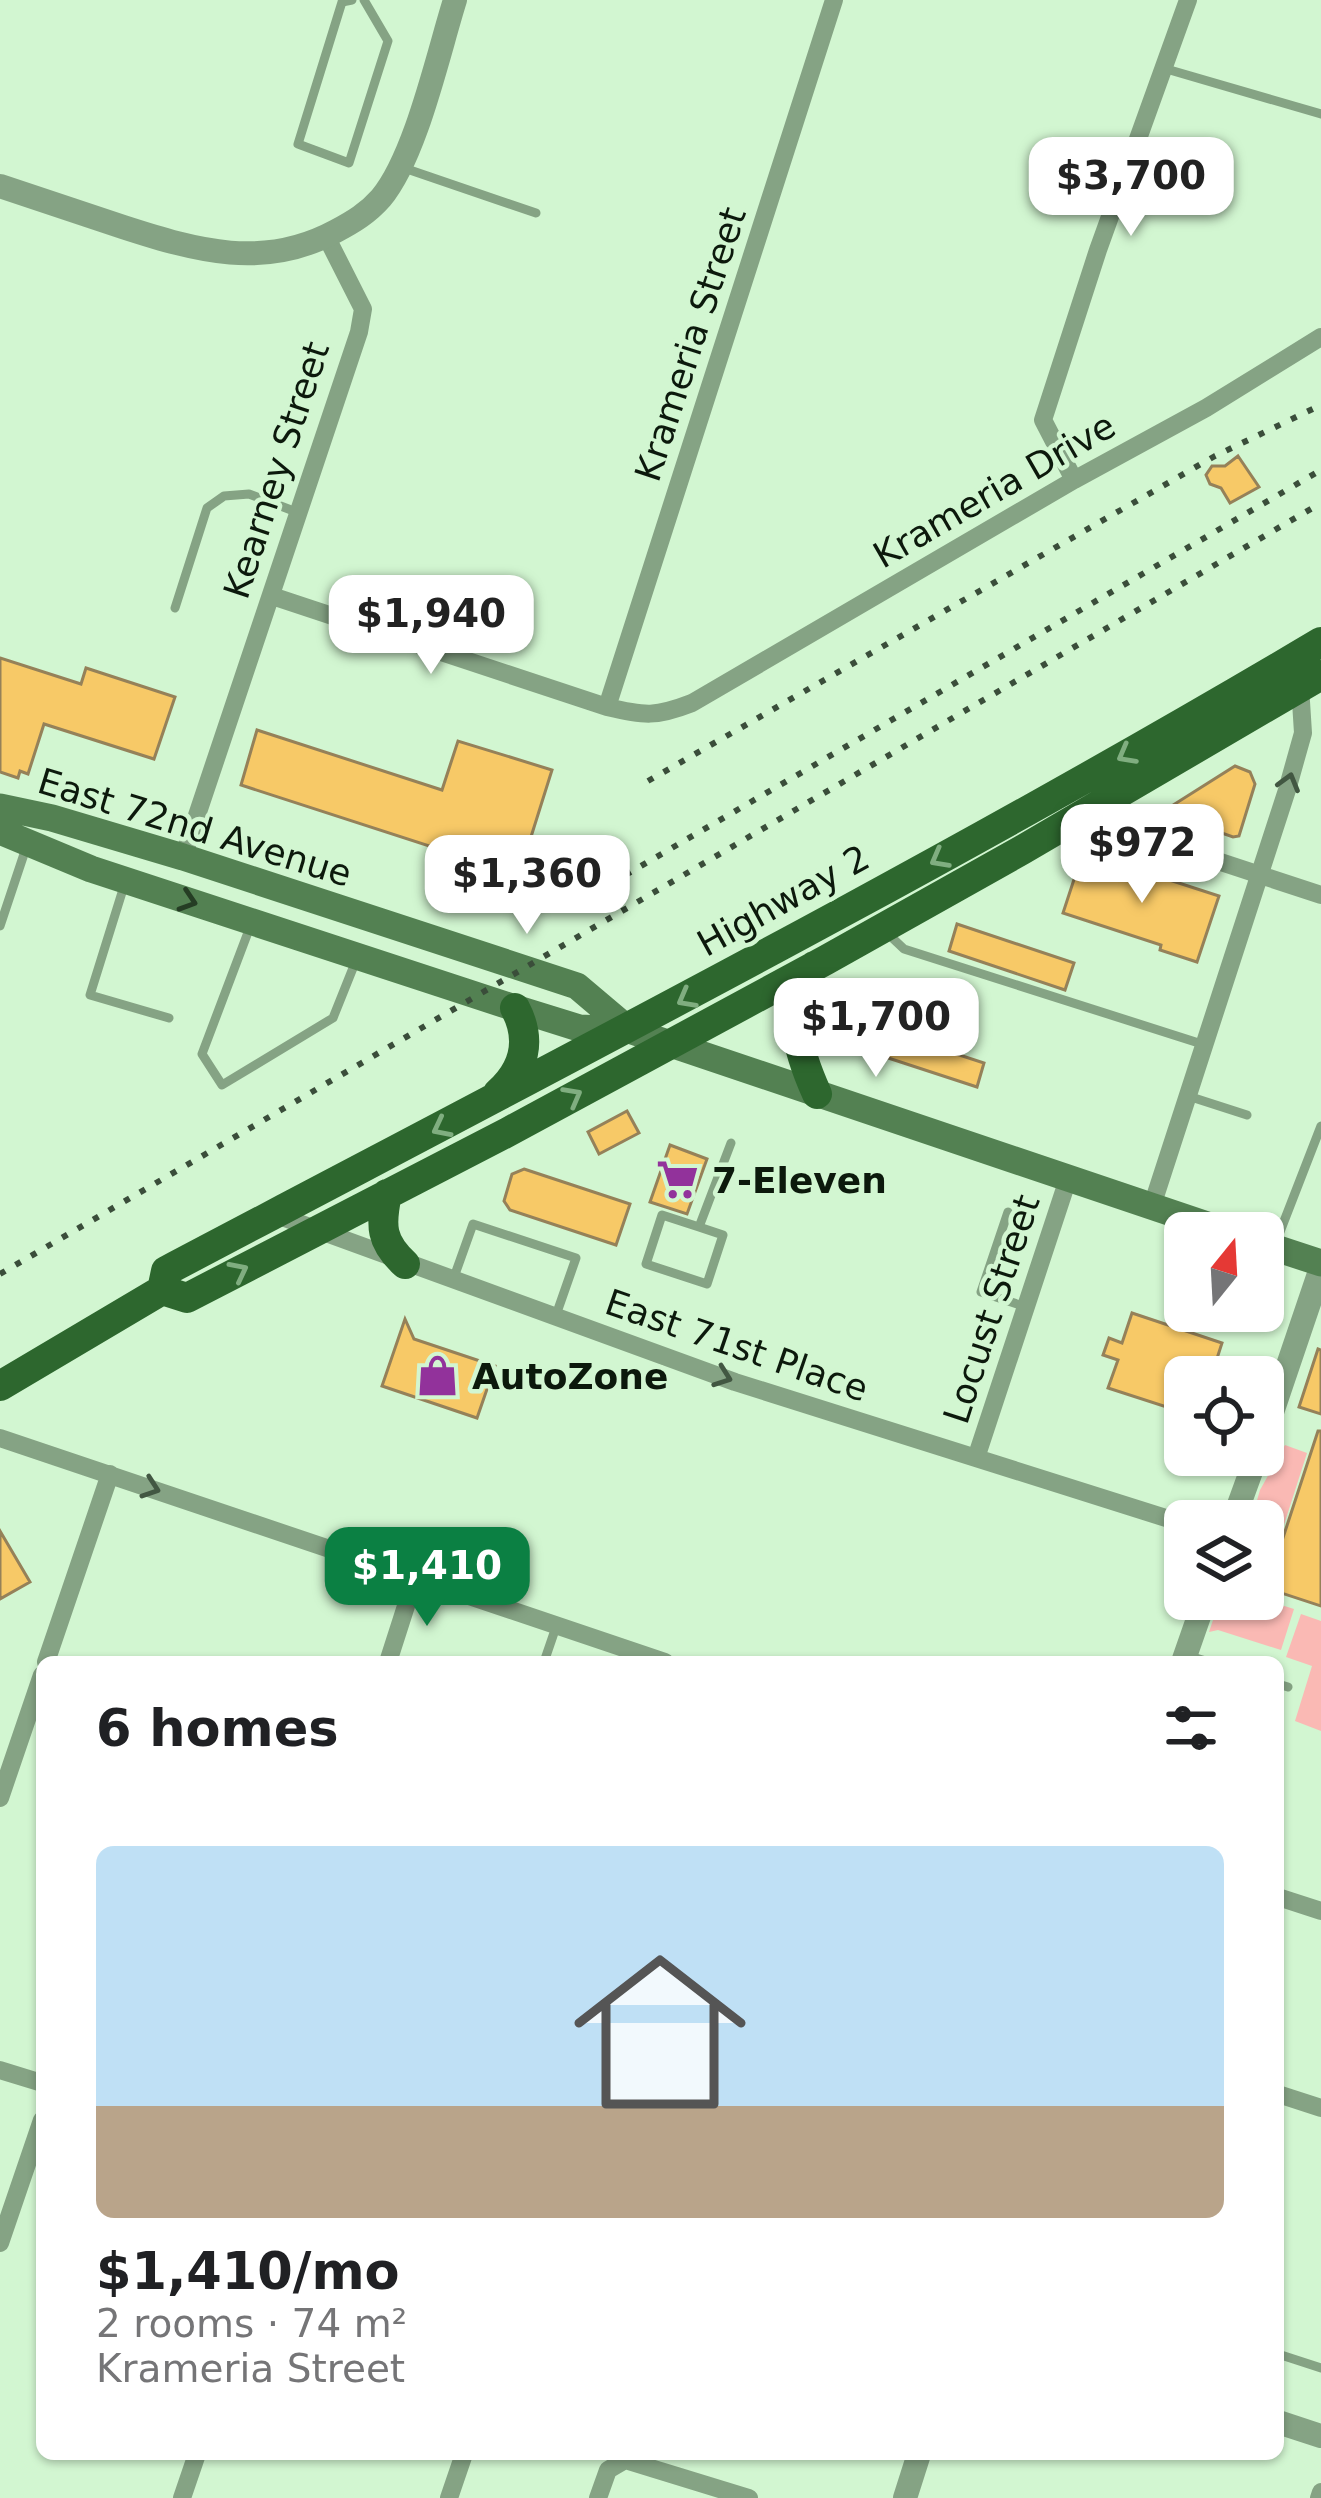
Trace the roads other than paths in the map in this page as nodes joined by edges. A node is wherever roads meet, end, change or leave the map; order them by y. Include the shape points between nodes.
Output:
1 (352, 0) edge
2 (364, 0) edge
3 (455, 0) edge
4 (834, 0) edge
5 (1188, 0) edge
6 (1163, 68) junction
7 (1321, 114) edge
8 (399, 167) junction
9 (0, 186) edge
10 (536, 213) dead end
11 (326, 236) junction
12 (1321, 338) edge
13 (1074, 480) junction
14 (299, 513) junction
15 (272, 596) junction
16 (175, 608) dead end
17 (1321, 642) edge
18 (1311, 681) edge
19 (608, 707) junction
20 (0, 807) edge
21 (1081, 816) junction
22 (0, 831) edge
23 (28, 843) junction
24 (183, 857) junction
25 (1259, 875) junction
26 (0, 878) edge
27 (125, 880) junction
28 (14, 883) junction
29 (1321, 895) edge
30 (252, 922) junction
31 (0, 926) edge
32 (882, 928) junction
33 (358, 956) junction
34 (814, 966) junction
35 (514, 1008) junction
36 (169, 1018) dead end
37 (629, 1030) junction
38 (670, 1043) junction
39 (1204, 1045) junction
40 (818, 1094) junction
41 (1188, 1096) junction
42 (483, 1106) junction
43 (1247, 1115) dead end
44 (1321, 1126) edge
45 (731, 1143) dead end
46 (1067, 1179) junction
47 (387, 1195) junction
48 (1152, 1206) junction
49 (1008, 1211) dead end
50 (1170, 1212) edge
51 (1283, 1212) edge
52 (274, 1214) junction
53 (699, 1227) junction
54 (316, 1231) junction
55 (1284, 1252) edge
56 (405, 1264) junction
57 (1321, 1266) edge
58 (453, 1280) junction
59 (162, 1291) junction
60 (1027, 1307) junction
61 (564, 1321) junction
62 (1284, 1376) edge
63 (0, 1386) edge
64 (0, 1438) edge
65 (976, 1458) junction
66 (110, 1474) junction
67 (1164, 1517) edge
68 (416, 1578) junction
69 (1201, 1620) edge
70 (556, 1626) junction
71 (48, 1656) edge
72 (390, 1656) edge
73 (546, 1656) edge
74 (647, 1656) edge
75 (1193, 1656) edge
76 (36, 1693) edge
77 (0, 1798) edge
78 (1284, 1899) edge
79 (1321, 1911) edge
80 (0, 2070) edge
81 (36, 2082) edge
82 (1284, 2095) edge
83 (1321, 2108) edge
84 (36, 2138) edge
85 (0, 2243) edge
86 (1284, 2356) edge
87 (1321, 2368) edge
88 (1284, 2424) edge
89 (1321, 2436) edge
90 (195, 2460) edge
91 (462, 2460) edge
92 (917, 2460) edge
93 (182, 2498) edge
94 (449, 2498) edge
95 (598, 2498) edge
96 (749, 2498) edge
97 (905, 2498) edge

1 - 2 lane via 342,2 298,144 350,164 388,40
3 - 8 street
4 - 19 street, Krameria Street
5 - 6 street
6 - 7 lane
6 - 13 street via 1043,420
8 - 10 lane
8 - 11 street via 382,197
9 - 11 street via 224,255 291,251
11 - 14 street, Kearney Street via 363,309
12 - 13 street, Krameria Drive
13 - 19 street, Krameria Drive via 699,699 651,716
14 - 15 street, Kearney Street
14 - 16 lane via 249,494 224,496 207,508
15 - 19 street, Krameria Drive
15 - 24 street, Kearney Street
17 -> 37 main road, Highway 2
18 - 21 main road, Highway 2
25 -> 18 street
20 - 24 main road, East 72nd Avenue
21 - 25 street
21 - 32 main road, Highway 2
22 - 23 main road, East 72nd Avenue
23 - 27 main road, East 72nd Avenue
23 - 28 lane
24 - 37 main road, East 72nd Avenue via 577,986
25 - 29 street
25 - 39 street
26 - 28 lane
27 -> 30 main road, East 72nd Avenue
27 - 36 lane via 90,995
28 - 31 lane
30 - 33 main road, East 72nd Avenue
30 - 33 lane via 202,1054 222,1085 333,1018
32 - 34 main road, Highway 2
32 - 39 lane via 904,949
33 - 35 main road, East 72nd Avenue
34 - 38 main road, Highway 2
34 - 40 main road via 795,1030
35 - 37 main road, East 72nd Avenue via 579,1028
35 - 42 main road via 525,1036 521,1060
37 - 38 main road, East 72nd Avenue
37 - 42 main road, Highway 2
38 - 40 main road, East 72nd Avenue
47 -> 38 main road, Highway 2
39 - 41 street
40 - 46 main road, East 72nd Avenue
41 - 43 lane
41 - 48 street
42 -> 52 main road, Highway 2
44 - 51 lane
45 - 53 lane
46 - 48 main road, East 72nd Avenue
46 - 60 street, Locust Street
47 - 54 main road, Highway 2
47 - 56 main road via 388,1249
48 - 50 main road, East 72nd Avenue
49 - 60 lane via 981,1292
52 - 54 street, East 71st Place
52 - 59 main road, Highway 2 via 166,1271
53 - 53 lane via 662,1215 646,1264 707,1284 723,1235
54 - 56 street, East 71st Place
59 -> 54 main road, Highway 2 via 187,1298
55 - 57 main road
56 - 58 street, East 71st Place
57 - 62 street
58 - 61 street, East 71st Place
58 - 61 lane via 473,1223 577,1258
59 - 63 main road, Highway 2
60 - 65 street, Locust Street
61 -> 65 street, East 71st Place
64 - 66 street
65 - 67 street, East 71st Place
66 -> 68 street
66 - 71 street
68 - 70 street
68 - 72 street
69 - 75 street
70 - 73 lane
70 - 74 street
76 - 77 street
78 - 79 street
80 - 81 street
82 - 83 street
84 - 85 street
86 - 87 lane
88 - 89 street
90 - 93 street
91 - 94 street
92 - 97 street
95 - 96 street via 608,2470 625,2460

